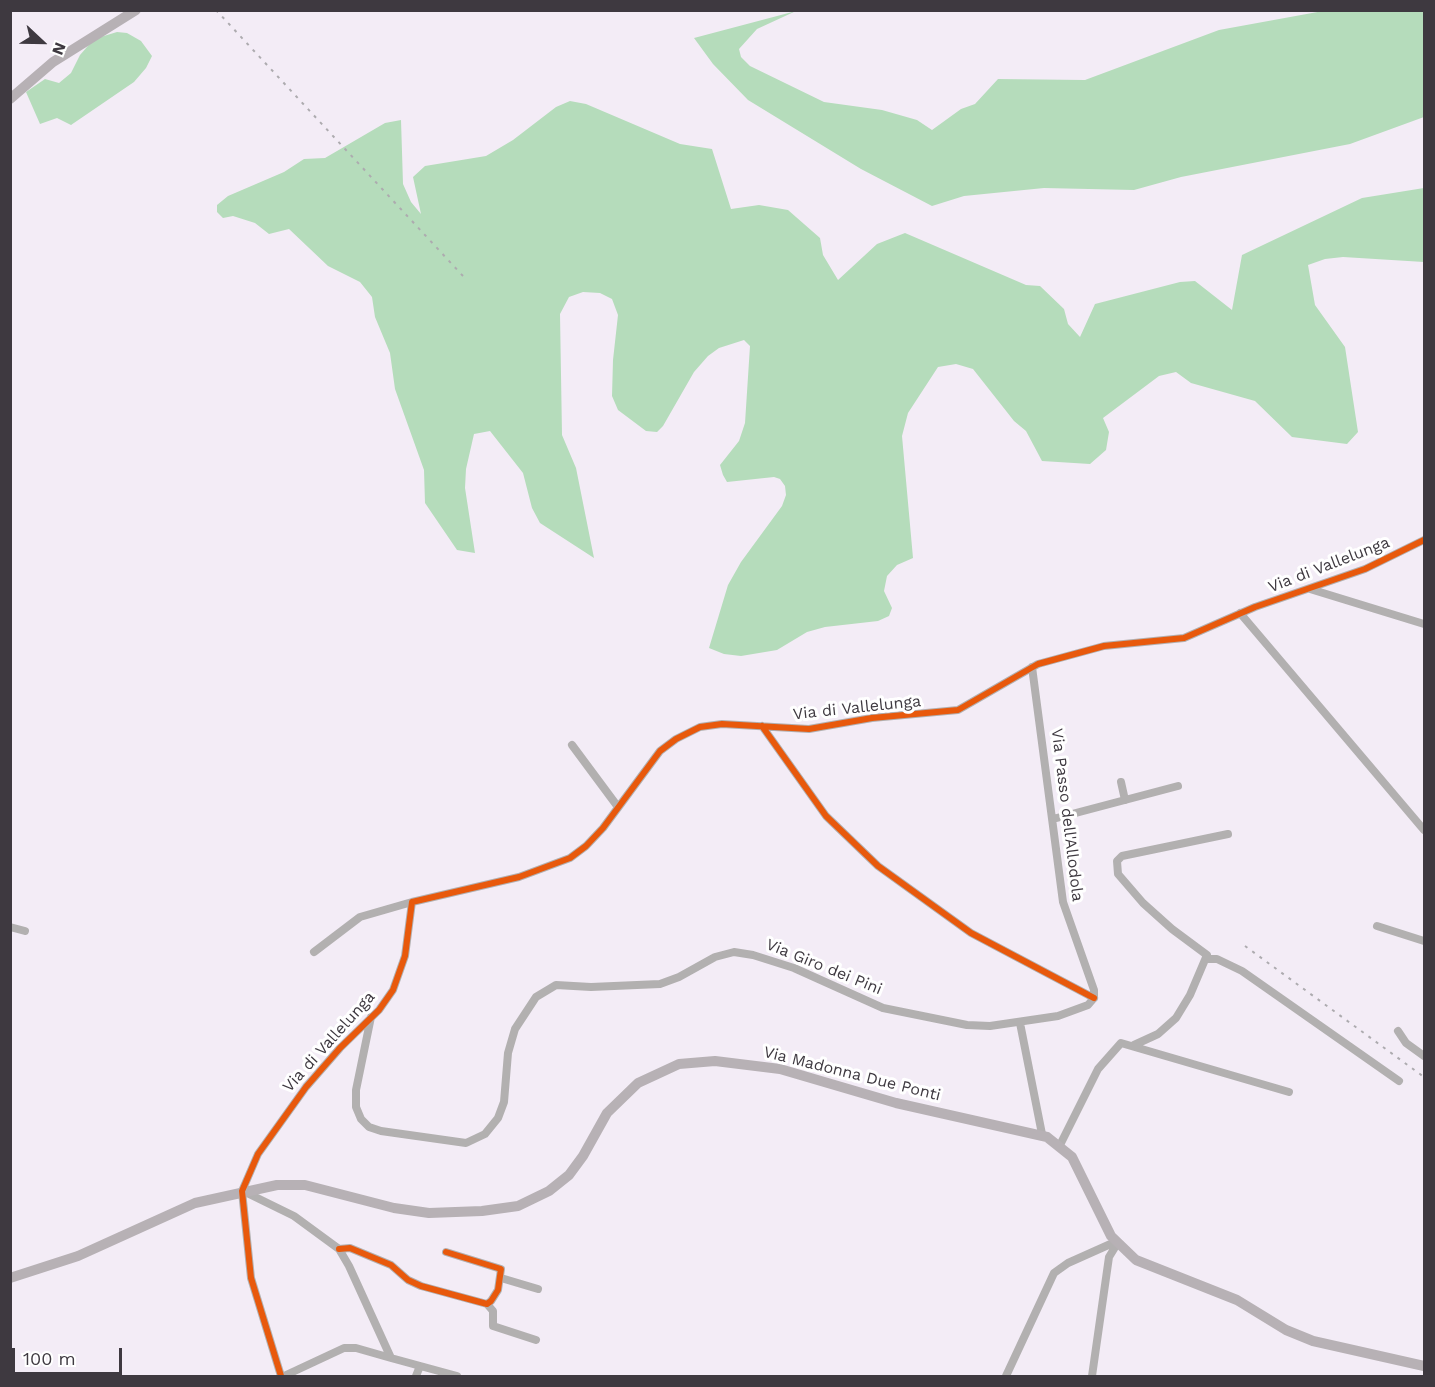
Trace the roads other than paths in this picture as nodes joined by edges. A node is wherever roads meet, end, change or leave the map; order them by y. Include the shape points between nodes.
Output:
1 (136, 10) edge
2 (10, 99) edge
3 (1425, 540) edge
4 (1309, 589) junction
5 (1240, 613) junction
6 (1425, 624) edge
7 (1032, 667) junction
8 (762, 726) junction
9 (572, 746) dead end
10 (1121, 782) dead end
11 (1178, 786) dead end
12 (1125, 800) junction
13 (618, 807) junction
14 (1053, 819) junction
15 (1425, 830) edge
16 (1228, 834) dead end
17 (412, 902) junction
18 (1377, 926) dead end
19 (10, 927) edge
20 (25, 932) dead end
21 (1425, 941) edge
22 (314, 952) dead end
23 (1207, 958) junction
24 (1094, 998) junction
25 (371, 1017) junction
26 (1020, 1023) junction
27 (1398, 1031) dead end
28 (1134, 1045) junction
29 (1425, 1056) edge
30 (1399, 1081) dead end
31 (1289, 1092) dead end
32 (1042, 1134) junction
33 (1060, 1145) junction
34 (242, 1191) junction
35 (1116, 1243) junction
36 (339, 1250) junction
37 (446, 1252) dead end
38 (10, 1278) edge
39 (501, 1278) junction
40 (538, 1289) dead end
41 (487, 1304) junction
42 (536, 1340) dead end
43 (391, 1358) junction
44 (420, 1366) junction
45 (1425, 1366) edge
46 (282, 1377) edge
47 (416, 1377) edge
48 (457, 1377) edge
49 (1006, 1377) edge
50 (1092, 1377) edge

1 - 2 main road via 53,62
3 - 4 street, Via di Vallelunga via 1365,569
4 - 5 street, Via di Vallelunga
4 - 6 street
5 - 7 street, Via di Vallelunga via 1180,639 1104,646
5 - 15 street
7 - 8 street, Via di Vallelunga via 958,710 809,729
7 - 14 street, Via Passo dell'Allodola
8 - 13 street, Via di Vallelunga via 710,724 682,736 655,757
8 - 24 street via 826,816 878,866 971,933
9 - 13 street
10 - 12 street
11 - 12 street
12 - 14 street
13 - 17 street, Via di Vallelunga via 586,846 556,865
14 - 24 street, Via Passo dell'Allodola via 1064,909
16 - 23 street via 1122,856 1116,864 1118,874 1143,903 1205,951
17 - 22 street via 360,917
17 - 25 street, Via di Vallelunga via 400,975
18 - 21 street
19 - 20 street
23 - 28 street via 1173,1020 1158,1034
23 - 30 street via 1242,971
24 - 26 street, Via Giro dei Pini via 1088,1005 1059,1016
25 - 26 street, Via Giro dei Pini via 356,1090 355,1102 361,1119 381,1131 463,1143 479,1138 496,1122 504,1102 508,1053 515,1029 536,997 556,985 629,987 664,983 715,957 734,952 789,966 890,1009 967,1026
25 - 34 street, Via di Vallelunga via 306,1087 258,1154
26 - 32 street
27 - 29 street
28 - 31 street
28 - 33 street via 1119,1044 1103,1062
32 - 33 main road, Via Madonna Due Ponti
32 - 34 main road, Via Madonna Due Ponti via 896,1102 780,1069 694,1062 661,1070 631,1088 607,1113 569,1175 549,1191 518,1206 429,1213 305,1185
33 - 35 main road, Via Madonna Due Ponti via 1073,1159
34 - 36 street via 294,1216
34 - 38 main road, Via Madonna Due Ponti via 195,1203 78,1256
34 - 46 street via 251,1278
35 - 45 main road, Via Madonna Due Ponti via 1140,1262 1237,1300 1305,1338
35 - 49 street via 1054,1273
35 - 50 street via 1109,1260
36 - 41 street via 350,1248 391,1265 421,1286
36 - 43 street
37 - 39 street via 499,1267
39 - 40 street
39 - 41 street via 495,1296
41 - 42 street via 493,1311 493,1326
43 - 44 street
43 - 46 street via 344,1348
44 - 47 street
44 - 48 street

